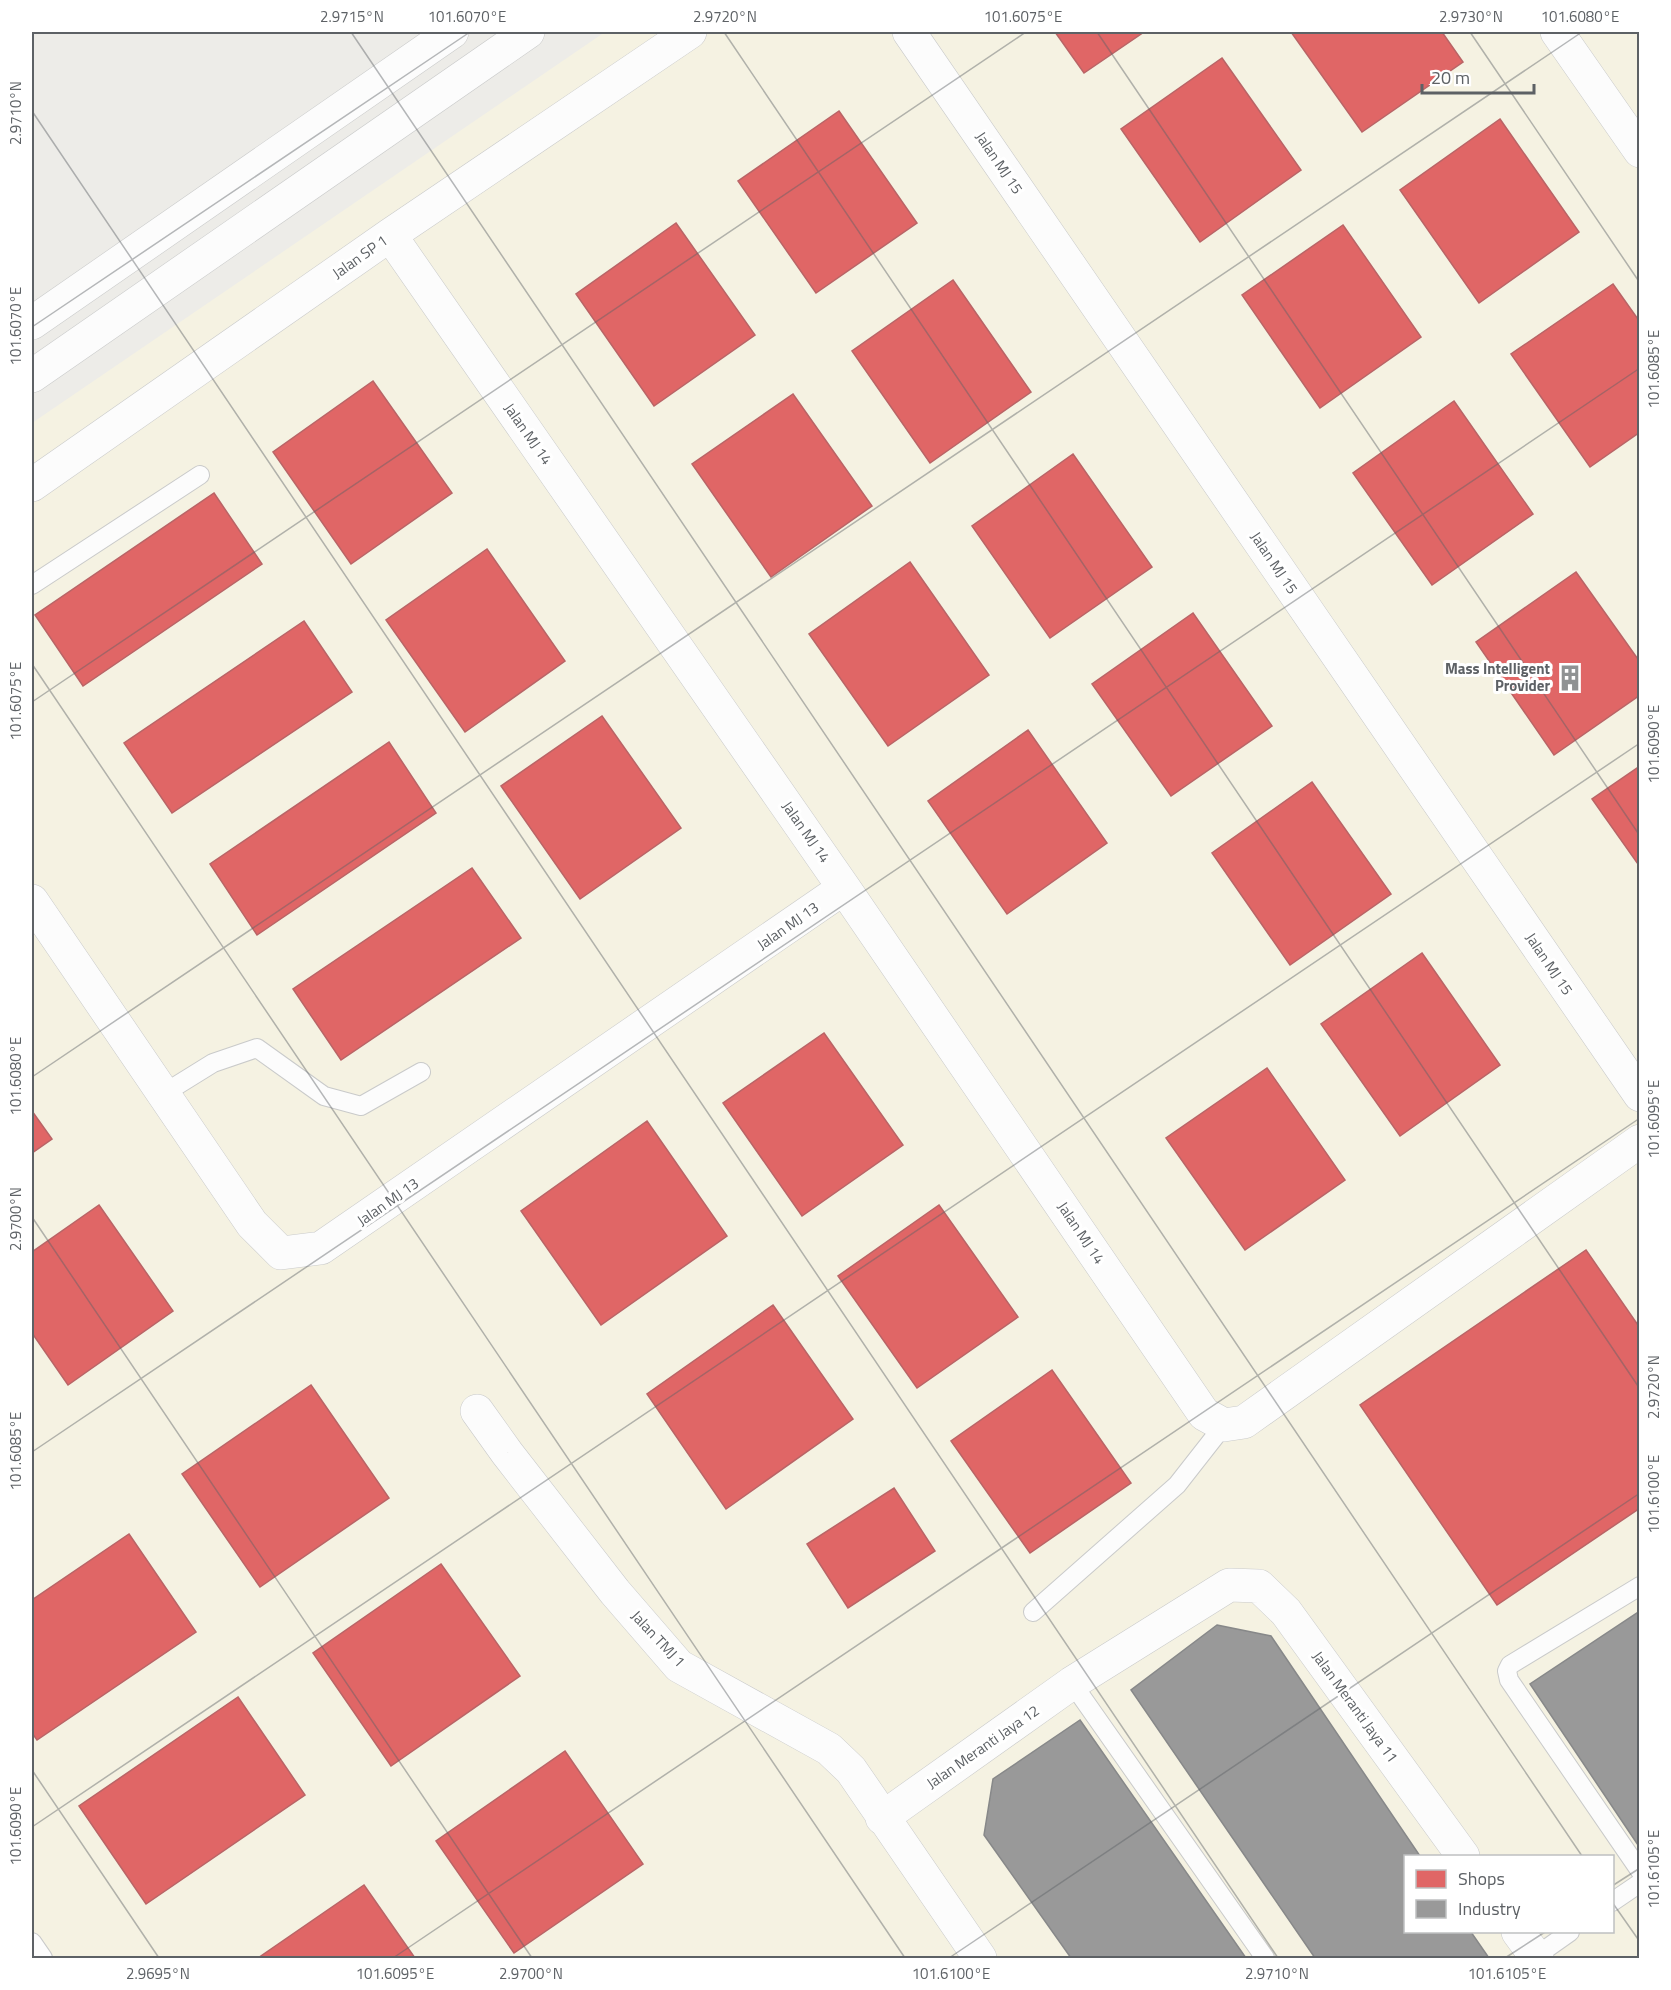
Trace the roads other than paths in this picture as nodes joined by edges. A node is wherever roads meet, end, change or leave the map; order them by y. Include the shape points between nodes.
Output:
1 (452, 32) edge
2 (528, 32) edge
3 (690, 32) edge
4 (909, 32) edge
5 (1557, 32) edge
6 (1640, 151) edge
7 (390, 235) junction
8 (32, 323) edge
9 (32, 376) edge
10 (200, 474) dead end
11 (32, 485) edge
12 (32, 585) edge
13 (844, 888) junction
14 (32, 901) edge
15 (421, 1072) dead end
16 (163, 1094) junction
17 (1640, 1095) edge
18 (1640, 1141) edge
19 (477, 1411) dead end
20 (1224, 1425) junction
21 (1228, 1585) joint
22 (1640, 1586) edge
23 (1033, 1612) dead end
24 (1072, 1683) junction
25 (882, 1818) junction
26 (1462, 1855) edge
27 (1640, 1871) edge
28 (1640, 1883) edge
29 (1614, 1901) edge
30 (1568, 1933) edge
31 (32, 1941) edge
32 (1530, 1949) edge
33 (43, 1959) edge
34 (980, 1959) edge
35 (1265, 1959) edge

1 - 8 street
2 - 9 street
3 - 7 street, Jalan SP 1
4 - 17 street, Jalan MJ 15
5 - 6 street
7 - 11 street, Jalan SP 1
7 - 13 street, Jalan MJ 14
10 - 12 lane
13 - 16 street, Jalan MJ 13 via 321,1248 281,1253 252,1224
13 - 20 street, Jalan MJ 14 via 1204,1414
14 - 16 street, Jalan MJ 13
15 - 16 lane via 361,1107 324,1096 257,1048 213,1063
18 - 20 street via 1244,1422
19 - 25 street, Jalan TMJ 1 via 608,1583 680,1666 829,1749 851,1770
20 - 23 lane via 1177,1485
21 - 24 street, Jalan Meranti Jaya 12
21 - 26 street, Jalan Meranti Jaya 11 via 1259,1586 1286,1612
22 - 27 lane via 1510,1665 1507,1671 1509,1680
24 - 25 street, Jalan Meranti Jaya 12
24 - 35 lane
25 - 34 street
28 - 29 lane
30 - 32 lane
31 - 33 lane

